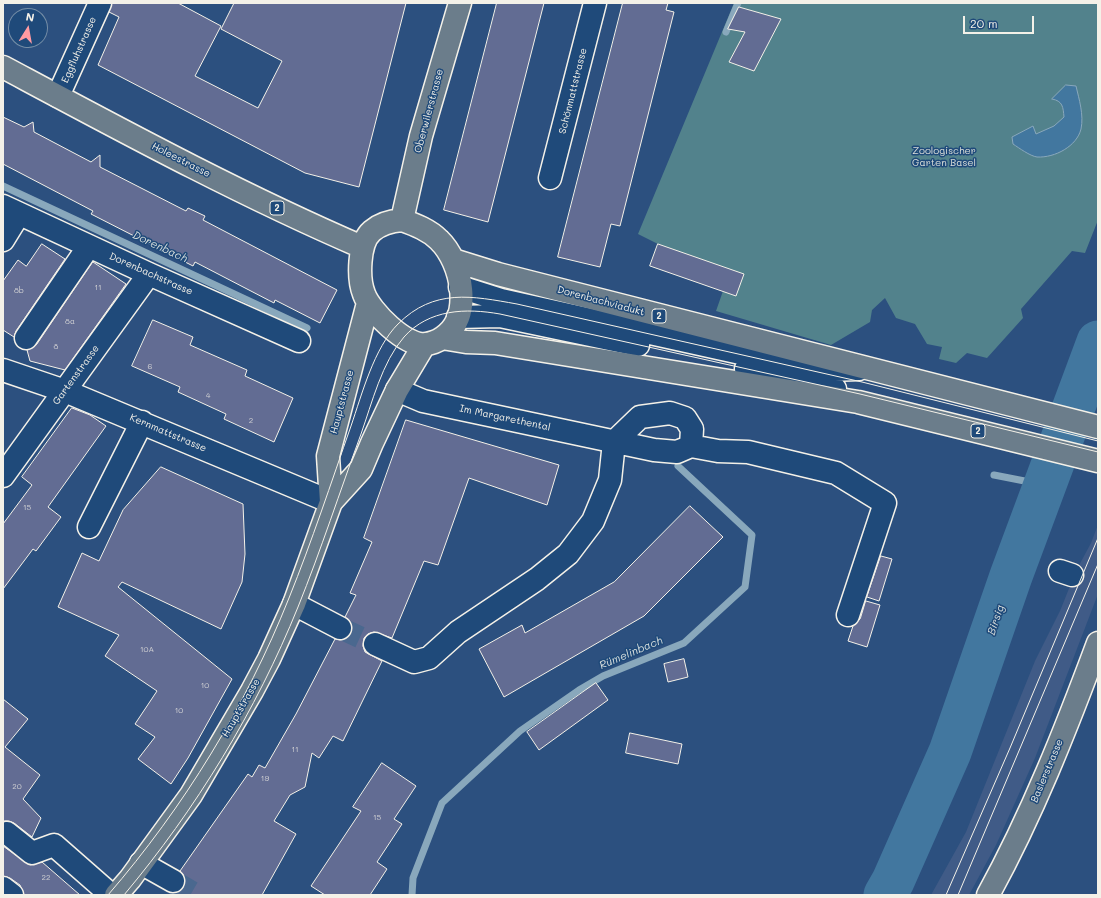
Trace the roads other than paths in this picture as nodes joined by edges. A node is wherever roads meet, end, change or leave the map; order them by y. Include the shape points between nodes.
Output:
1 (100, 3) edge
2 (460, 3) edge
3 (595, 3) edge
4 (3, 67) edge
5 (58, 96) junction
6 (550, 178) dead end
7 (11, 210) edge
8 (402, 220) junction
9 (3, 240) edge
10 (89, 246) junction
11 (362, 247) junction
12 (453, 260) junction
13 (149, 274) junction
14 (460, 287) junction
15 (368, 303) junction
16 (458, 318) junction
17 (26, 338) dead end
18 (299, 340) dead end
19 (433, 341) junction
20 (866, 369) junction
21 (3, 370) edge
22 (397, 390) junction
23 (66, 391) junction
24 (858, 402) junction
25 (142, 422) junction
26 (1098, 427) edge
27 (614, 442) junction
28 (691, 446) junction
29 (1098, 461) edge
30 (3, 476) edge
31 (331, 502) junction
32 (89, 527) dead end
33 (294, 604) junction
34 (848, 615) dead end
35 (340, 628) tunnel mouth
36 (1098, 643) edge
37 (375, 644) tunnel mouth
38 (7, 833) dead end
39 (141, 863) junction
40 (173, 881) tunnel mouth
41 (3, 888) edge
42 (12, 895) edge
43 (111, 895) edge
44 (116, 895) edge
45 (988, 895) edge

1 - 5 street, Eggfluhstrasse
2 - 8 main road, Oberwilerstrasse via 421,136
3 - 6 street, Schönmattstrasse
4 - 5 main road, Holeestrasse / 2
5 - 11 main road, Holeestrasse / 2 via 193,167
7 - 9 street
7 - 10 street, Dorenbachstrasse
8 - 11 main road via 387,221 370,231
8 - 12 main road via 430,232 440,241
10 - 13 street, Dorenbachstrasse
10 - 17 street
11 - 15 main road via 360,280
12 - 14 main road
12 - 20 main road, Dorenbachviadukt / 2 via 498,274
13 - 18 street, Dorenbachstrasse
13 - 23 street, Gartenstrasse
14 - 16 main road via 462,296
14 - 20 street via 500,300 775,360 827,370
15 - 19 main road via 383,321 411,341
15 - 31 main road, Hauptstrasse via 328,456
16 - 19 main road via 452,328
16 - 24 street via 500,316 839,390
19 - 22 main road, Hauptstrasse
19 - 24 main road, 2 via 495,343
20 - 26 main road, 2
21 - 23 street, Kernmattstrasse
22 - 27 street, Im Margarethental via 423,401
22 - 31 main road, Hauptstrasse via 361,469
23 - 25 street, Kernmattstrasse
23 - 30 street, Gartenstrasse
24 - 29 main road, 2
25 - 31 street, Kernmattstrasse
25 - 32 street
27 - 28 street, Im Margarethental via 676,452
27 - 28 street via 640,417 670,413 685,418 692,429
27 - 37 street via 610,480 593,521 568,554 537,579 458,632 429,658 414,662
28 - 34 street, Im Margarethental via 718,451 748,452 836,473 885,503
31 - 33 main road, Hauptstrasse
33 - 35 street
33 - 39 main road, Hauptstrasse via 269,659 191,795
36 - 45 main road, Baslerstrasse via 1052,762 1004,867
38 - 43 street via 32,853 54,845
39 - 40 street
39 - 44 main road, Hauptstrasse
41 - 42 street

